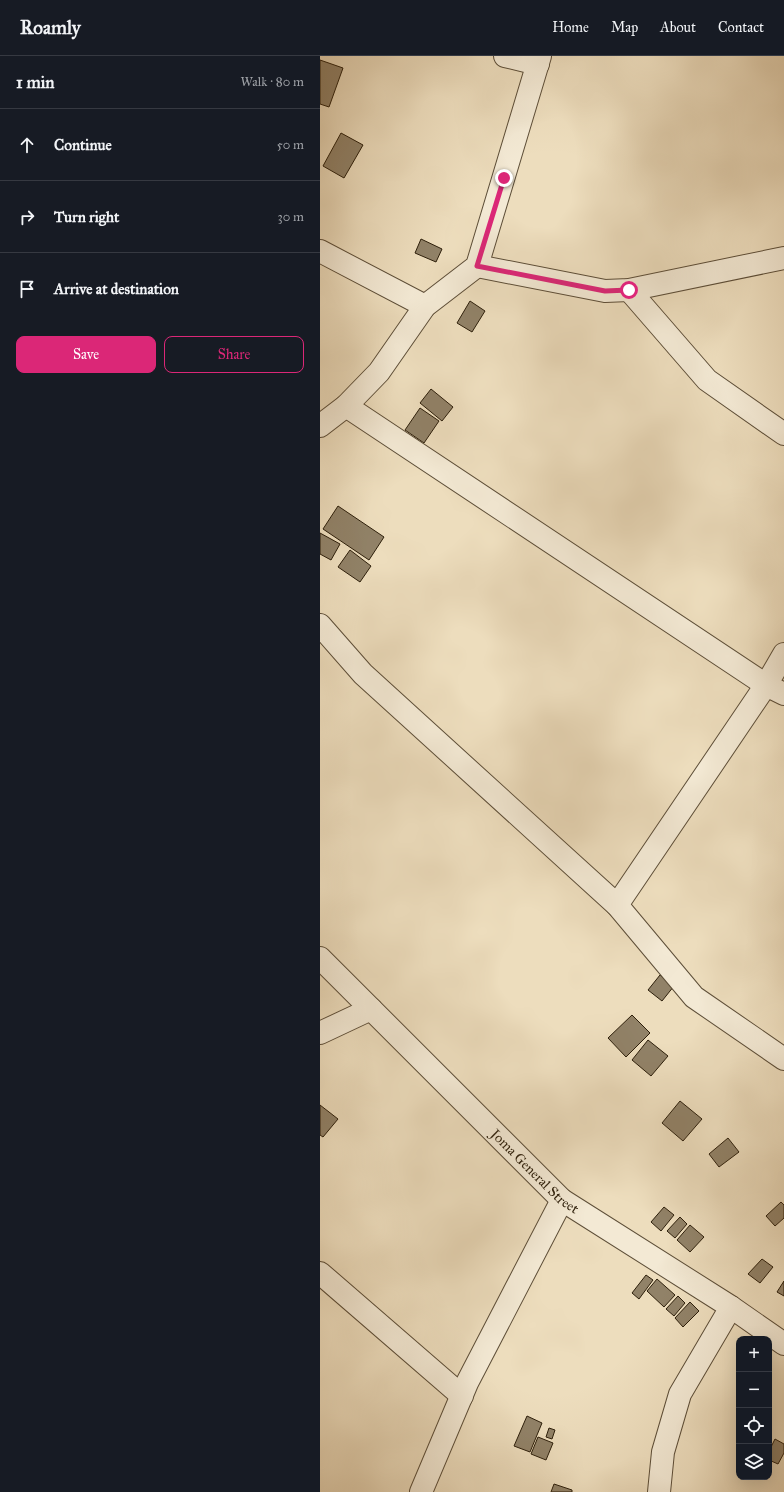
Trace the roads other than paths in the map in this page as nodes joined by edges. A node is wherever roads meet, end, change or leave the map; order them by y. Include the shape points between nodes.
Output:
1 (504, 56) edge
2 (539, 60) edge
3 (320, 251) edge
4 (784, 258) edge
5 (477, 266) junction
6 (629, 290) junction
7 (425, 306) junction
8 (346, 406) junction
9 (320, 426) edge
10 (784, 434) edge
11 (320, 625) edge
12 (784, 654) edge
13 (775, 690) edge
14 (617, 905) junction
15 (320, 958) edge
16 (371, 1009) junction
17 (320, 1033) edge
18 (784, 1058) edge
19 (562, 1200) junction
20 (320, 1273) edge
21 (730, 1307) junction
22 (784, 1344) edge
23 (462, 1396) junction
24 (421, 1492) edge
25 (659, 1492) edge

1 - 2 street
2 - 5 street
3 - 7 street
4 - 6 street
5 - 6 street via 605,291
5 - 7 street
6 - 10 street via 707,380
7 - 8 street via 379,372
8 - 9 street
8 - 13 street
11 - 14 street via 363,674
12 - 13 street
13 - 14 street
14 - 18 street via 694,997
15 - 16 street, Joma General Street
16 - 17 street
16 - 19 street, Joma General Street
19 - 21 street, Joma General Street
19 - 23 street
20 - 23 street
21 - 22 street, Joma General Street
21 - 25 street via 680,1394 663,1452
23 - 24 street

